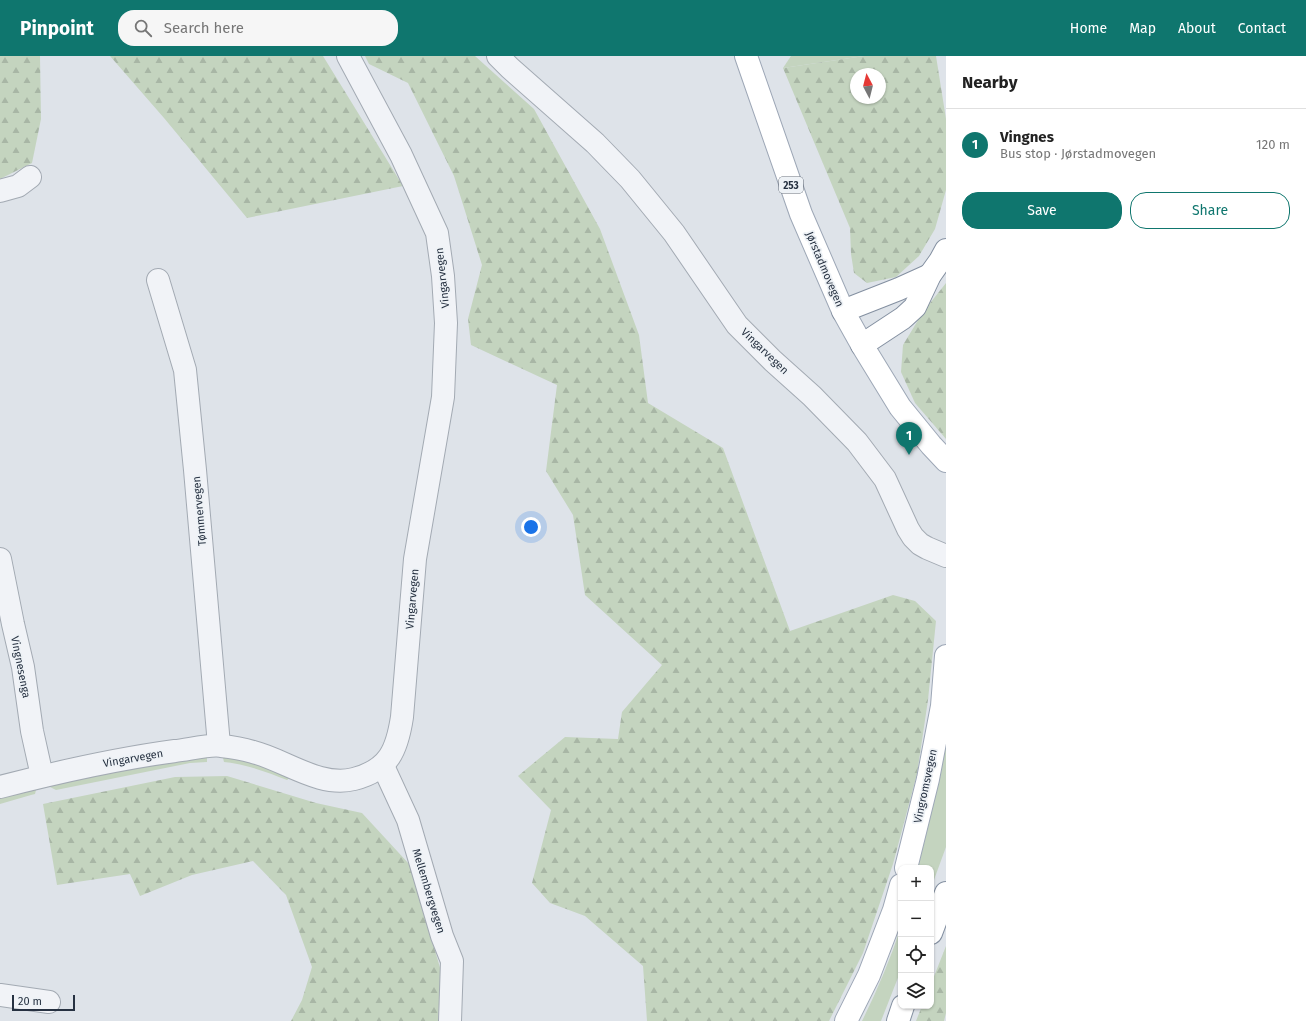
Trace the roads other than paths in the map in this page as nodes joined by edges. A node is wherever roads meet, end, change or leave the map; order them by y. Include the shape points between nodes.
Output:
1 (348, 56) edge
2 (498, 56) edge
3 (746, 56) edge
4 (30, 177) dead end
5 (0, 191) edge
6 (946, 250) edge
7 (930, 275) junction
8 (158, 280) dead end
9 (843, 311) junction
10 (862, 345) junction
11 (946, 461) edge
12 (946, 556) edge
13 (0, 558) edge
14 (6, 626) edge
15 (946, 656) edge
16 (219, 745) junction
17 (383, 766) junction
18 (42, 776) junction
19 (0, 787) edge
20 (907, 865) edge
21 (946, 893) edge
22 (898, 896) edge
23 (934, 925) edge
24 (0, 995) edge
25 (48, 1002) dead end
26 (902, 1009) edge
27 (450, 1021) edge
28 (846, 1021) edge
29 (898, 1021) edge

1 - 17 street, Vingarvegen via 402,155 437,233 446,323 443,397 415,559 400,734 394,750
2 - 12 street, Vingarvegen via 595,143 630,179 674,233 737,325 857,442 885,479 913,537 920,544
3 - 9 main road, Jørstadmovegen / 253 via 801,214
4 - 5 street via 18,186
6 - 7 main road
7 - 9 main road
7 - 10 main road via 915,307
8 - 16 street, Tømmervegen via 185,370
9 - 10 main road, Jørstadmovegen / 253
10 - 11 main road, Jørstadmovegen / 253 via 900,407
13 - 14 street, Vingnesenga
14 - 18 street, Vingnesenga via 23,667 32,731
15 - 20 main road, Vingromsvegen via 942,706 928,779
16 - 17 street, Vingarvegen via 254,752 300,771 335,781 369,775
16 - 18 street, Vingarvegen via 148,755
17 - 27 street, Mellembergvegen via 408,820 442,936 452,961
18 - 19 street, Vingarvegen
21 - 23 main road
22 - 28 main road via 869,975
24 - 25 street
26 - 29 main road

